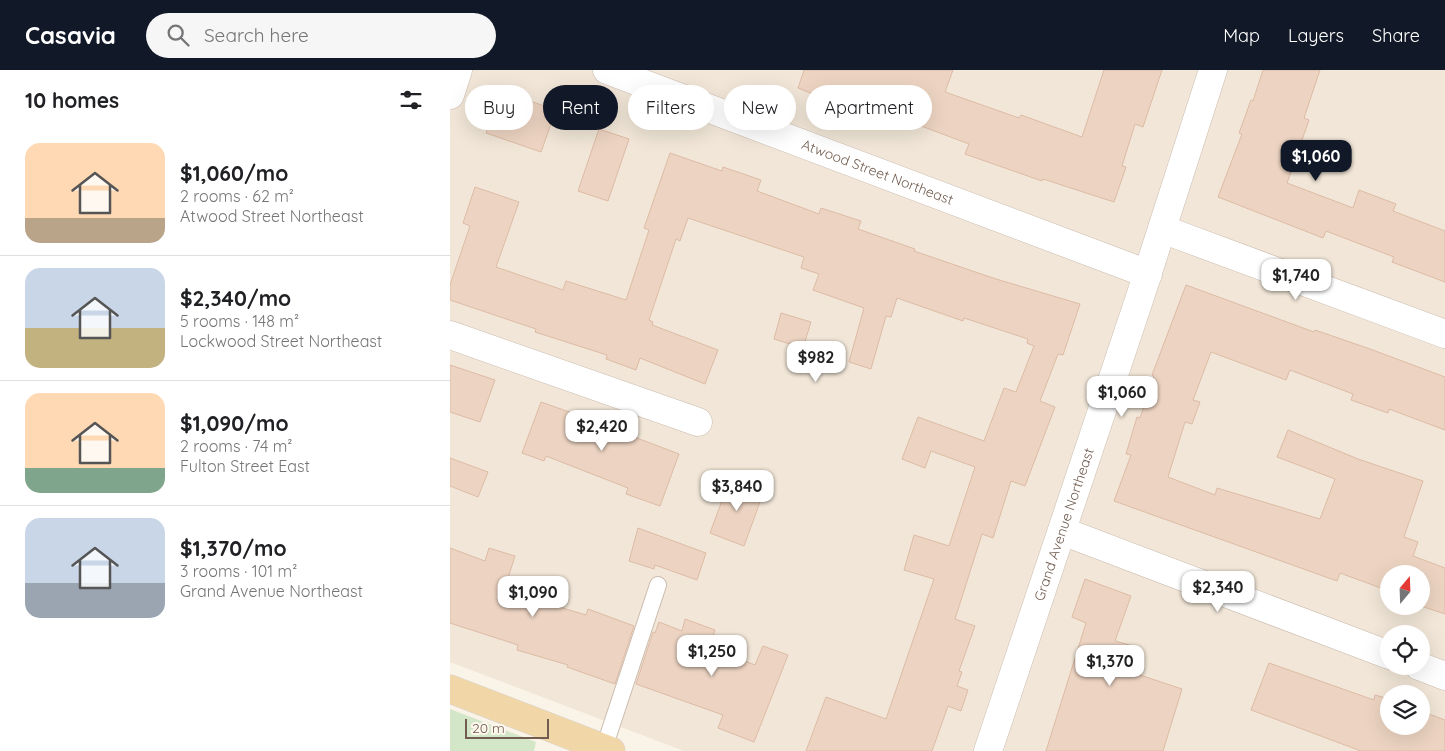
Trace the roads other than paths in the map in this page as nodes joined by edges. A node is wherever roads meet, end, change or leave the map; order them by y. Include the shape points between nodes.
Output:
1 (458, 70) edge
2 (607, 70) edge
3 (1212, 70) edge
4 (450, 95) edge
5 (1162, 229) junction
6 (1148, 274) junction
7 (1445, 334) edge
8 (450, 335) edge
9 (698, 422) dead end
10 (1062, 531) junction
11 (658, 585) dead end
12 (1380, 652) edge
13 (1430, 670) edge
14 (1445, 676) edge
15 (450, 689) edge
16 (607, 750) edge
17 (988, 751) edge

1 - 4 street
2 - 6 street, Atwood Street Northeast
3 - 5 street, Grand Avenue Northeast
5 - 6 street, Grand Avenue Northeast
5 - 7 street
6 - 10 street, Grand Avenue Northeast
8 - 9 street
10 - 12 street
10 - 17 street, Grand Avenue Northeast
11 - 16 lane
13 - 14 street
15 - 16 main road

